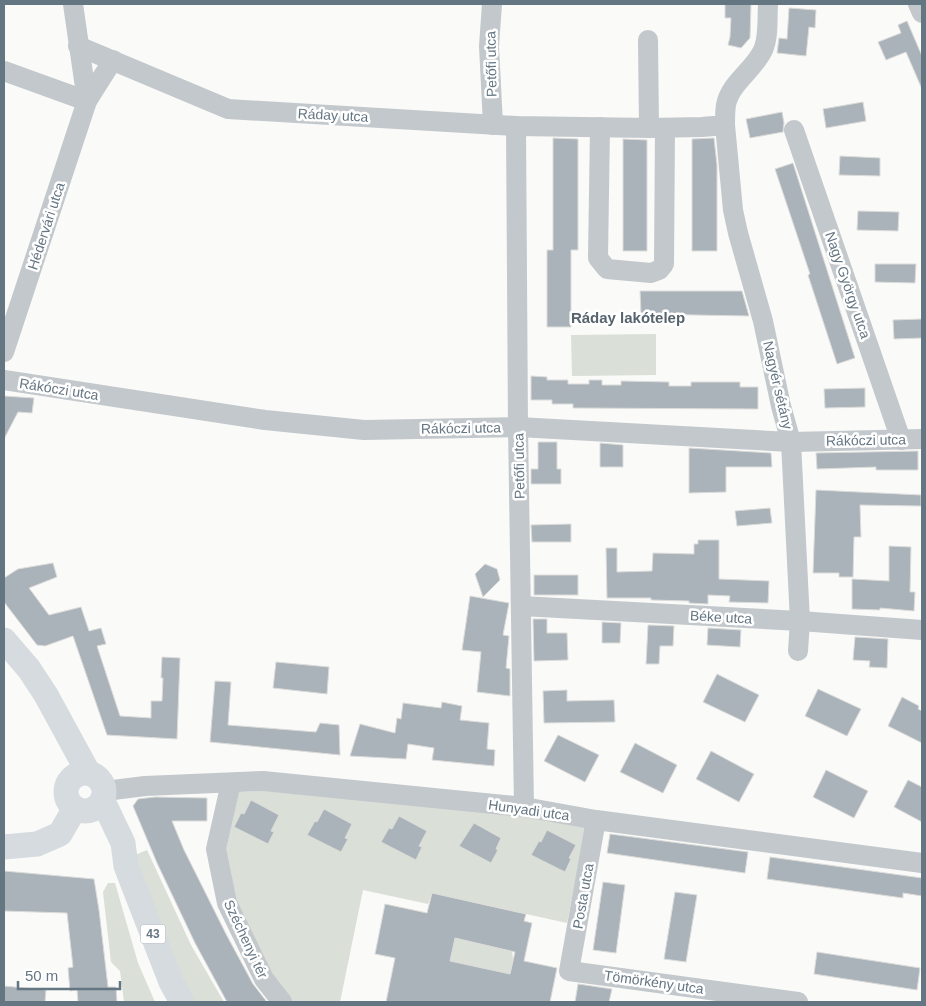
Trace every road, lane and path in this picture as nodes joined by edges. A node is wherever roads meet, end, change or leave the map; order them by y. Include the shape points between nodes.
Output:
1 (73, 4) edge
2 (492, 4) edge
3 (768, 4) edge
4 (918, 4) edge
5 (922, 13) edge
6 (648, 40) dead end
7 (78, 46) junction
8 (113, 60) junction
9 (4, 71) edge
10 (88, 101) junction
11 (493, 125) junction
12 (725, 125) junction
13 (516, 126) junction
14 (600, 127) junction
15 (657, 128) junction
16 (794, 130) dead end
17 (4, 352) edge
18 (4, 380) edge
19 (518, 427) junction
20 (922, 439) edge
21 (902, 440) junction
22 (792, 442) junction
23 (520, 606) junction
24 (800, 621) junction
25 (922, 630) edge
26 (4, 640) edge
27 (798, 651) dead end
28 (230, 783) junction
29 (87, 793) junction
30 (524, 807) junction
31 (596, 820) junction
32 (4, 847) edge
33 (922, 863) edge
34 (569, 971) joint
35 (182, 1002) edge
36 (282, 1002) edge
37 (798, 1002) edge

1 - 7 street, Hédervári utca
2 - 11 street, Petőfi utca via 489,46
3 - 12 street via 763,50 732,91 726,104
4 - 5 street
6 - 15 street
7 - 8 street, Ráday utca
7 - 10 street, Hédervári utca
8 - 10 street, Hédervári utca
8 - 11 street, Ráday utca via 228,109
9 - 10 street
10 - 17 street, Hédervári utca
11 - 13 street, Ráday utca
12 - 15 street, Ráday utca
12 - 22 street, Nagyér sétány via 733,210
13 - 14 street, Ráday utca
13 - 19 street, Petőfi utca
14 - 15 street, Ráday utca
14 - 15 street via 598,258 607,270 651,273 664,264
16 - 21 street, Nagy György utca
18 - 19 street, Rákóczi utca via 265,420 364,430
19 - 22 street, Rákóczi utca
19 - 23 street, Petőfi utca
20 - 21 street, Rákóczi utca
21 - 22 street, Rákóczi utca
22 - 24 street, Nagyér sétány
23 - 24 street, Béke utca
23 - 30 street, Petőfi utca
24 - 25 street, Béke utca
24 - 27 street, Nagyér sétány
26 - 29 main road, 43 via 29,669 60,720
28 - 29 street, Hunyadi utca via 133,787
28 - 30 street, Hunyadi utca via 263,781
28 - 36 street, Széchenyi tér via 216,849 227,903 264,979
29 - 32 main road via 37,844
29 - 35 main road, 43 via 107,845 126,866 171,982
30 - 31 street, Hunyadi utca
31 - 33 street, Hunyadi utca
31 - 34 street, Posta utca
34 - 37 street, Tömörkény utca

